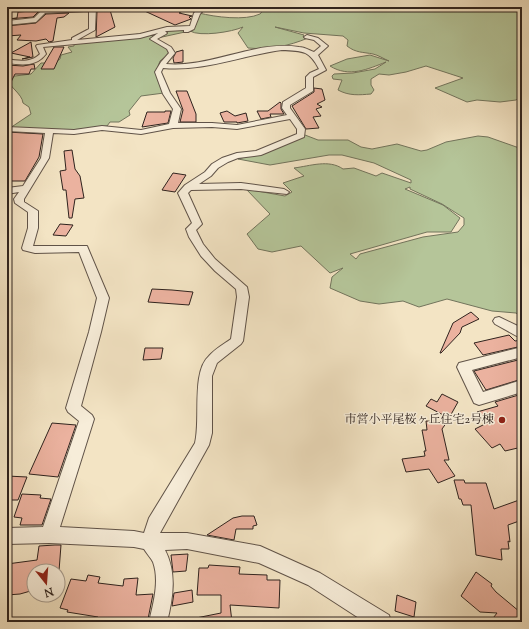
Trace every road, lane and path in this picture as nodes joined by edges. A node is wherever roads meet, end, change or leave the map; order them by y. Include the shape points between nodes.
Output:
1 (202, 7) edge
2 (93, 8) edge
3 (7, 23) edge
4 (192, 28) junction
5 (308, 37) dead end
6 (66, 43) junction
7 (314, 54) junction
8 (7, 62) edge
9 (161, 66) junction
10 (291, 116) junction
11 (173, 126) junction
12 (7, 129) edge
13 (49, 132) junction
14 (188, 187) junction
15 (26, 188) junction
16 (7, 191) edge
17 (284, 192) dead end
18 (499, 321) dead end
19 (522, 334) edge
20 (522, 352) edge
21 (522, 386) edge
22 (49, 535) junction
23 (7, 536) edge
24 (149, 542) junction
25 (158, 622) edge
26 (382, 622) edge

1 - 4 street
2 - 3 street via 43,11 36,20
2 - 6 street via 92,30
4 - 6 street
4 - 9 street via 156,36 154,39 172,50
5 - 7 street via 325,46
6 - 8 street via 39,46 43,54 35,62
7 - 9 street via 288,47 193,66
7 - 10 street via 323,70 309,77 311,86 308,91 286,104
9 - 11 street via 158,72 166,94 177,109
10 - 11 street via 237,127
10 - 14 street via 301,129 301,135 258,152 225,160
11 - 13 street via 141,132 102,128
12 - 13 street
13 - 15 street via 45,158
14 - 17 street via 241,186
14 - 24 street via 184,198 197,224 191,229 194,239 218,268 241,287 243,297 237,341 212,360 205,376 205,432 202,445 155,524
15 - 16 street
15 - 22 street via 19,199 20,203 33,212 33,228 28,248 83,248 103,298 73,408 86,419
18 - 19 street
20 - 21 street via 464,367 479,399
22 - 23 street
22 - 24 street
24 - 25 street via 160,557 164,579 164,599
24 - 26 street via 187,542 260,555 314,579

